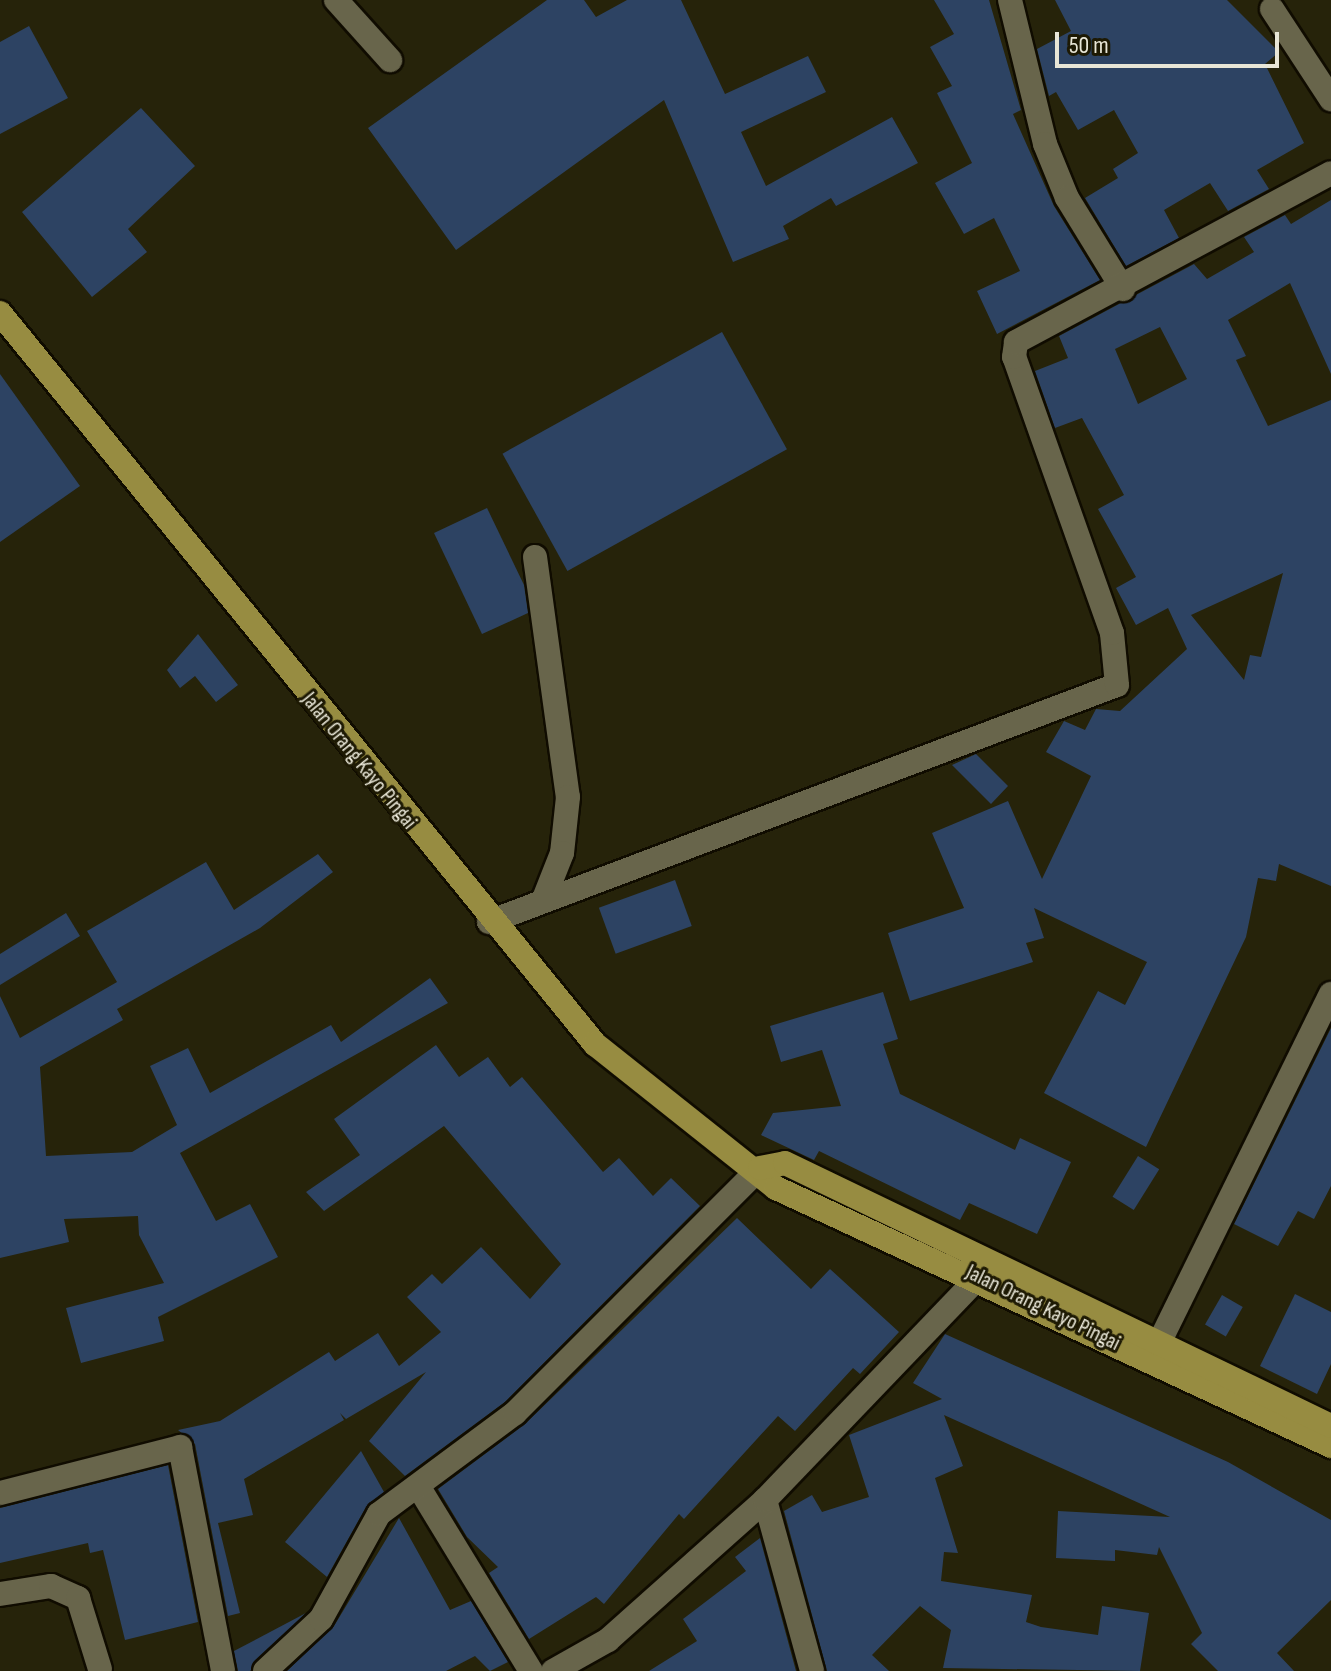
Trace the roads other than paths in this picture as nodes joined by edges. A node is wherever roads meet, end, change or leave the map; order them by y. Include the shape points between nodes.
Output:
1 (336, 0) edge
2 (1010, 0) edge
3 (1272, 9) dead end
4 (390, 60) dead end
5 (1331, 99) edge
6 (1331, 173) edge
7 (1123, 289) junction
8 (0, 313) edge
9 (535, 557) dead end
10 (543, 901) junction
11 (489, 922) junction
12 (1331, 994) edge
13 (760, 1168) junction
14 (979, 1277) junction
15 (1159, 1343) junction
16 (1331, 1426) edge
17 (1331, 1446) edge
18 (418, 1486) junction
19 (0, 1493) edge
20 (765, 1500) junction
21 (0, 1594) edge
22 (100, 1669) edge
23 (223, 1671) edge
24 (265, 1671) edge
25 (531, 1671) edge
26 (553, 1671) edge
27 (812, 1671) edge

1 - 4 street
2 - 7 street via 1045,144 1067,198
3 - 5 street
6 - 7 street
7 - 10 street via 1021,336 1014,349 1112,633 1117,685
8 - 11 main road, Jalan Orang Kayo Pingai
9 - 10 street via 568,797 562,853
10 - 11 street
11 - 13 main road, Jalan Orang Kayo Pingai via 595,1044 719,1147
12 - 15 street
13 - 14 main road, Jalan Orang Kayo Pingai via 776,1188
13 - 15 main road, Jalan Orang Kayo Pingai via 785,1163
13 - 18 street via 515,1413
14 - 17 main road, Jalan Orang Kayo Pingai
14 - 20 street
15 - 16 main road, Jalan Orang Kayo Pingai
18 - 24 street via 379,1514 321,1619
18 - 25 street
19 - 23 street via 180,1447
20 - 26 street via 608,1640
20 - 27 street
21 - 22 street via 51,1586 78,1598

